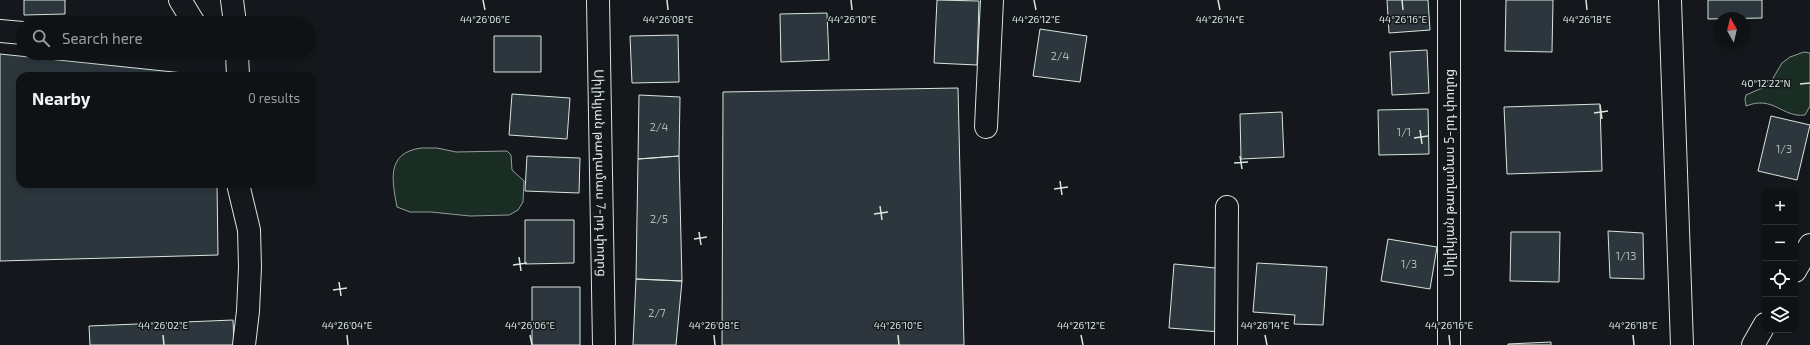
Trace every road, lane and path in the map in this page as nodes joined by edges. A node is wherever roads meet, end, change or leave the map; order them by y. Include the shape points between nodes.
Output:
1 (180, 0) edge
2 (232, 0) edge
3 (598, 0) edge
4 (992, 0) edge
5 (1449, 0) edge
6 (1670, 0) edge
7 (190, 16) edge
8 (234, 16) edge
9 (0, 31) edge
10 (16, 32) edge
11 (234, 60) edge
12 (237, 72) edge
13 (986, 127) dead end
14 (239, 188) edge
15 (1227, 207) dead end
16 (1810, 245) edge
17 (1798, 266) edge
18 (1762, 329) edge
19 (244, 345) edge
20 (604, 345) edge
21 (1226, 345) edge
22 (1449, 345) edge
23 (1682, 345) edge
24 (1753, 345) edge

1 - 7 street
2 - 8 street
3 - 20 street, Սիլիկյան թաղամաս 7-րդ փողոց
4 - 13 street
5 - 22 street, Սիլիկյան թաղամաս 5-րդ փողոց
6 - 23 street
9 - 10 street
11 - 12 street
14 - 19 street via 249,230 248,311
15 - 21 street
16 - 17 street
18 - 24 street

